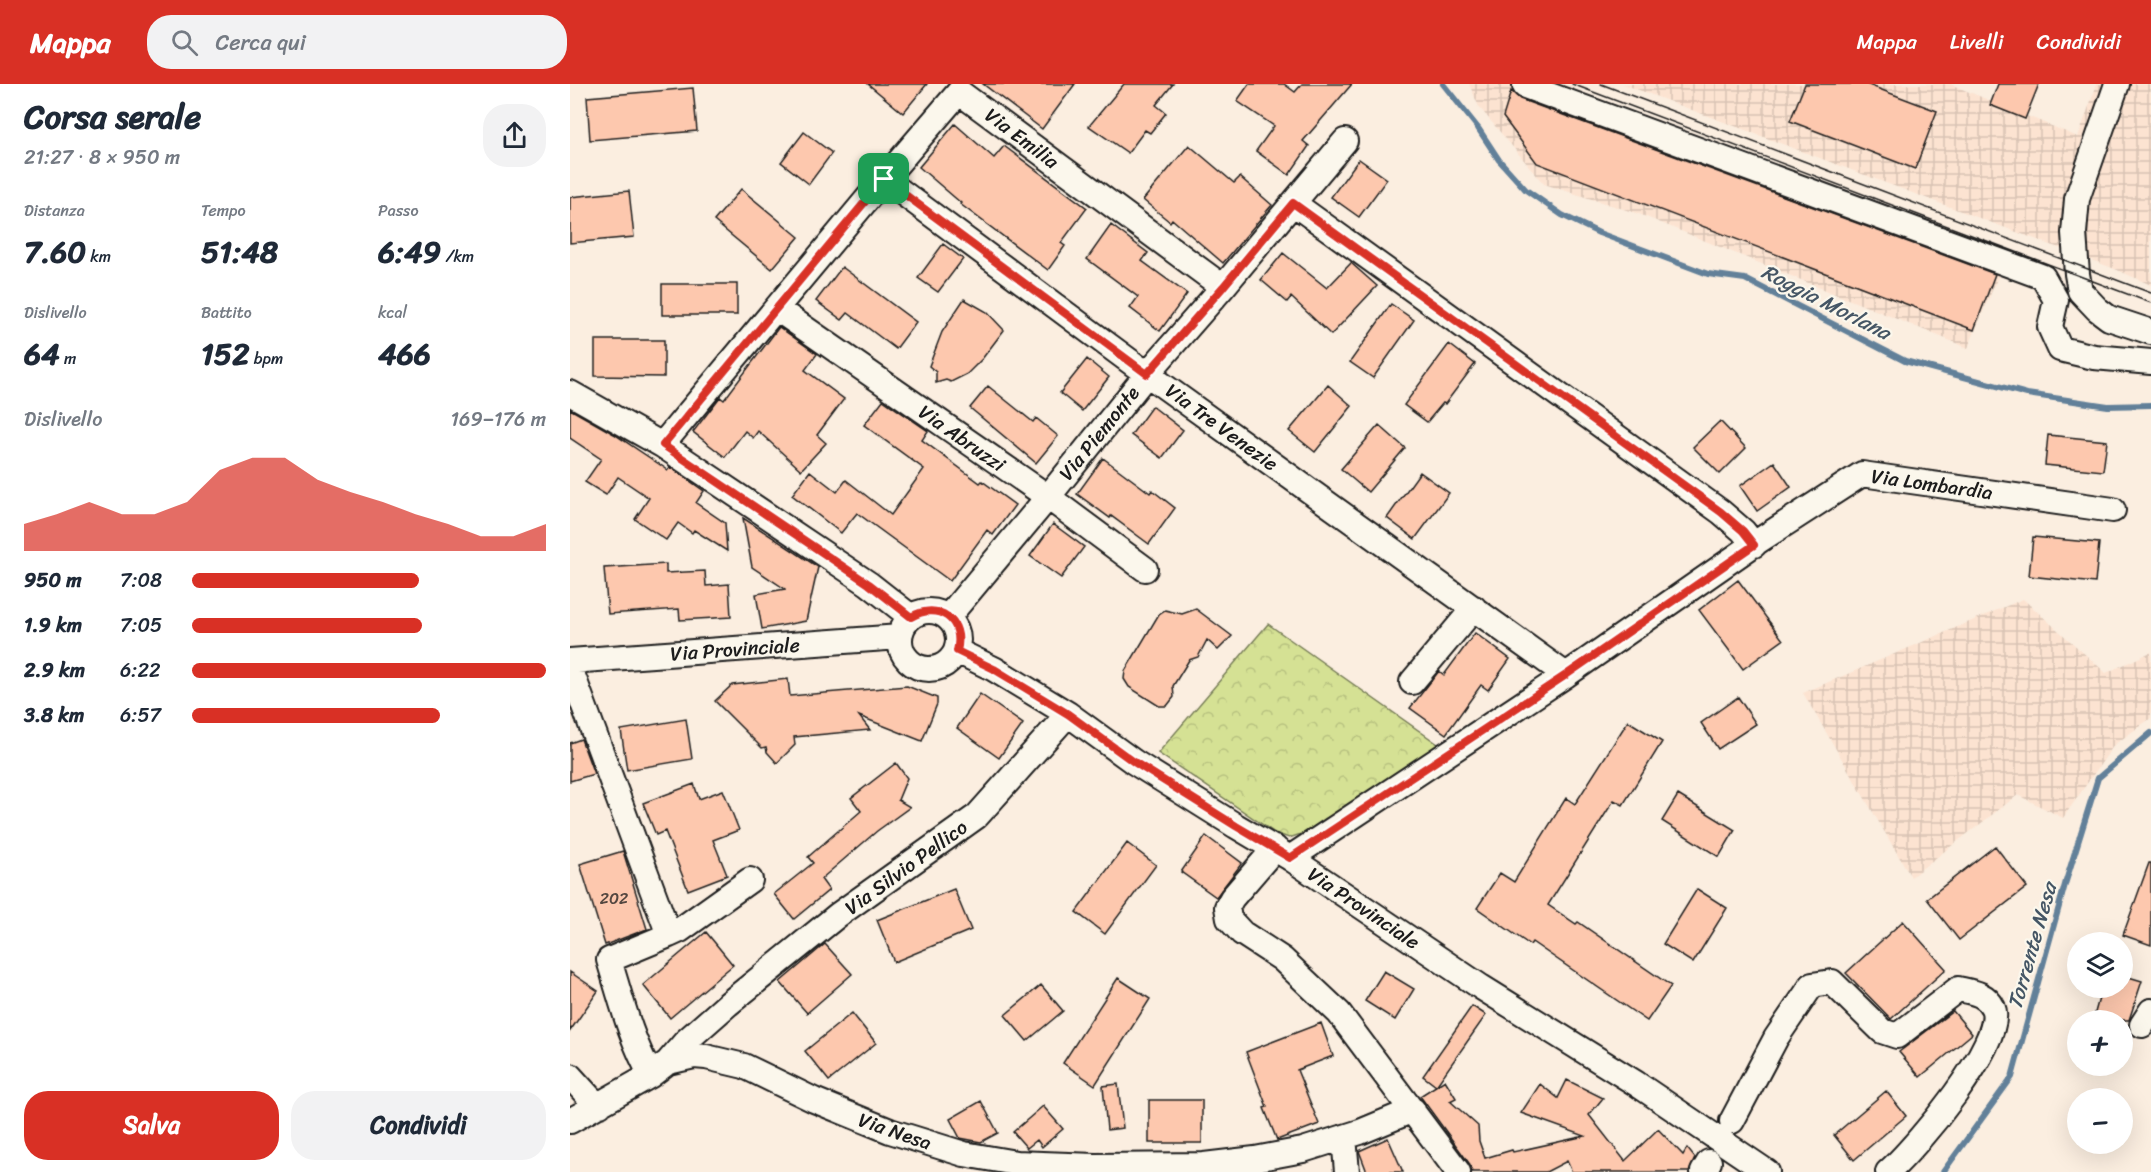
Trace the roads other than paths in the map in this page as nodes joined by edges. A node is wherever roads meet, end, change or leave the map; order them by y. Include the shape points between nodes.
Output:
1 (2117, 84) edge
2 (1525, 86) dead end
3 (1345, 141) dead end
4 (884, 179) junction
5 (1293, 203) junction
6 (1223, 287) junction
7 (777, 309) junction
8 (2151, 332) edge
9 (2151, 362) edge
10 (1147, 374) junction
11 (570, 393) edge
12 (663, 445) junction
13 (1048, 497) junction
14 (2113, 510) dead end
15 (1754, 545) junction
16 (1145, 569) dead end
17 (1474, 608) junction
18 (948, 617) junction
19 (905, 627) junction
20 (957, 651) junction
21 (570, 660) edge
22 (570, 668) edge
23 (1566, 675) junction
24 (1412, 682) dead end
25 (1068, 714) junction
26 (1282, 853) junction
27 (750, 880) dead end
28 (669, 935) junction
29 (728, 1004) junction
30 (706, 1057) junction
31 (659, 1069) junction
32 (570, 1076) edge
33 (600, 1105) junction
34 (1413, 1110) junction
35 (570, 1121) edge
36 (1732, 1121) dead end
37 (1344, 1137) junction
38 (1347, 1172) edge
39 (1458, 1172) edge
40 (1767, 1172) edge
41 (1888, 1172) edge

1 - 8 street via 2077,199 2074,233 2080,291 2109,318
2 - 9 street via 2043,277 2056,300 2050,327 2061,349 2094,357
3 - 5 street, Via Piemonte
4 - 6 street, Via Emilia via 959,92
4 - 7 street, Via Emilia
4 - 10 street, Via Tre Venezie
5 - 6 street, Via Piemonte
5 - 15 street via 1721,512
6 - 10 street, Via Piemonte
7 - 12 street, Via Emilia
7 - 13 street, Via Abruzzi
10 - 13 street, Via Piemonte
10 - 17 street, Via Tre Venezie
11 - 12 street
12 - 19 street via 869,584
13 - 16 street, Via Abruzzi
13 - 18 street, Via Piemonte
14 - 15 street, Via Lombardia via 1862,474
15 - 23 street, Via Lombardia
17 - 23 street, Via Tre Venezie
17 - 24 street
18 - 19 street via 929,610 919,612
18 - 20 street via 956,626
19 - 20 street via 900,648 910,664 931,670 943,667
19 - 21 street, Via Provinciale
20 - 25 street, Via Provinciale
22 - 28 street
23 - 26 street, Via Lombardia
25 - 26 street, Via Provinciale via 1134,762
25 - 29 street, Via Silvio Pellico via 977,816 838,915
26 - 34 street, Via Lombardia via 1232,898 1227,907 1229,919 1242,933 1282,959 1338,1014
26 - 40 street, Via Provinciale
27 - 28 street
28 - 31 street via 609,960 636,1044
29 - 30 street, Via Silvio Pellico via 707,1042
29 - 31 street, Via Silvio Pellico
30 - 31 street, Via Nesa via 694,1056
30 - 37 street, Via Nesa via 744,1066 890,1131 964,1154 1016,1163 1204,1165 1303,1150
31 - 33 street, Via Nesa
32 - 33 street
33 - 35 street, Via Nesa
34 - 37 street, Via Nesa
34 - 39 street
36 - 41 street via 1776,1038 1812,985 1832,982 1882,1031 1897,1036 1958,989 1980,993 1993,1008 1994,1020 1972,1071
37 - 38 street

